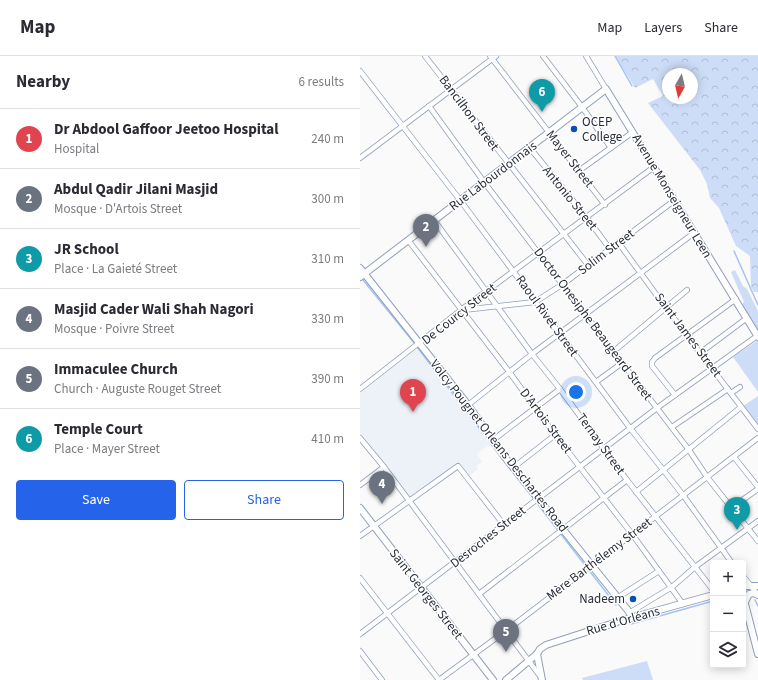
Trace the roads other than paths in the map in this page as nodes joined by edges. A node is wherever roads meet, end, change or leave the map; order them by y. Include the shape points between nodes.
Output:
1 (425, 56) edge
2 (543, 56) edge
3 (586, 56) edge
4 (493, 57) edge
5 (360, 71) edge
6 (606, 88) junction
7 (452, 90) junction
8 (429, 106) junction
9 (582, 107) junction
10 (401, 125) junction
11 (634, 132) junction
12 (550, 133) junction
13 (530, 148) junction
14 (612, 148) junction
15 (360, 158) edge
16 (508, 164) junction
17 (654, 167) junction
18 (580, 170) junction
19 (484, 182) junction
20 (460, 200) junction
21 (675, 200) junction
22 (605, 205) junction
23 (587, 218) junction
24 (434, 220) junction
25 (694, 232) junction
26 (565, 234) junction
27 (408, 240) junction
28 (618, 242) junction
29 (610, 249) junction
30 (540, 253) junction
31 (588, 265) junction
32 (514, 272) junction
33 (641, 272) junction
34 (361, 273) edge
35 (563, 284) junction
36 (687, 290) dead end
37 (487, 292) junction
38 (736, 299) junction
39 (535, 302) junction
40 (498, 307) junction
41 (666, 308) junction
42 (461, 310) junction
43 (586, 314) junction
44 (747, 318) junction
45 (560, 334) junction
46 (687, 335) junction
47 (758, 336) edge
48 (418, 345) junction
49 (614, 351) junction
50 (700, 353) junction
51 (532, 354) junction
52 (622, 363) junction
53 (711, 367) junction
54 (510, 372) junction
55 (596, 382) junction
56 (740, 387) dead end
57 (360, 389) edge
58 (560, 389) junction
59 (729, 391) junction
60 (675, 395) junction
61 (468, 405) junction
62 (534, 407) junction
63 (741, 407) junction
64 (657, 408) junction
65 (672, 427) junction
66 (630, 428) junction
67 (758, 429) edge
68 (555, 435) junction
69 (360, 438) edge
70 (758, 438) edge
71 (493, 440) junction
72 (604, 448) junction
73 (689, 450) junction
74 (734, 457) junction
75 (579, 466) junction
76 (384, 467) junction
77 (514, 467) junction
78 (664, 470) junction
79 (707, 477) junction
80 (627, 480) junction
81 (360, 484) edge
82 (758, 488) edge
83 (636, 492) junction
84 (683, 495) junction
85 (539, 498) junction
86 (604, 498) junction
87 (409, 500) junction
88 (360, 508) edge
89 (731, 508) junction
90 (656, 516) junction
91 (758, 521) edge
92 (504, 525) junction
93 (374, 526) junction
94 (563, 529) junction
95 (748, 529) junction
96 (632, 534) junction
97 (360, 536) edge
98 (758, 541) edge
99 (721, 548) junction
100 (730, 560) edge
101 (455, 563) junction
102 (591, 565) junction
103 (695, 567) junction
104 (659, 571) junction
105 (360, 578) edge
106 (746, 578) edge
107 (710, 586) edge
108 (755, 586) edge
109 (672, 587) junction
110 (422, 588) junction
111 (479, 594) junction
112 (758, 595) edge
113 (710, 596) edge
114 (746, 597) edge
115 (617, 598) junction
116 (683, 604) junction
117 (623, 605) junction
118 (746, 607) edge
119 (388, 613) junction
120 (632, 615) junction
121 (622, 621) junction
122 (506, 630) junction
123 (360, 634) edge
124 (360, 650) edge
125 (473, 654) junction
126 (537, 654) junction
127 (758, 654) edge
128 (530, 660) junction
129 (541, 678) edge
130 (382, 680) edge
131 (439, 680) edge
132 (493, 680) edge
133 (506, 680) edge

1 - 7 street, Bancilhon Street
2 - 9 street
3 - 6 street, Avenue Monseigneur Leen
4 - 7 street
4 - 12 street, Mayer Street
5 - 10 street, Raoul Rivet Street
6 - 9 main road, Rue Labourdonnais
6 - 11 main road, Avenue Monseigneur Leen
7 - 8 street
7 - 16 street, Bancilhon Street
8 - 10 street
8 - 19 street, Doctor Onesiphe Beaugeard Street
9 - 12 main road, Rue Labourdonnais
9 - 14 street
10 - 15 street
10 - 20 street, Raoul Rivet Street
11 - 14 street
11 - 17 main road, Avenue Monseigneur Leen
12 - 13 main road, Rue Labourdonnais
12 - 18 street, Mayer Street
13 - 16 main road, Rue Labourdonnais
13 - 23 street, Antonio Street
14 - 18 street
16 - 19 main road, Rue Labourdonnais
16 - 26 street, Bancilhon Street
17 - 21 main road, Avenue Monseigneur Leen
17 - 22 street, De Courcy Street
18 - 22 street, Mayer Street
19 - 20 main road, Rue Labourdonnais
19 - 30 street, Doctor Onesiphe Beaugeard Street
20 - 24 main road, Rue Labourdonnais
20 - 32 street, Raoul Rivet Street
21 - 25 main road, Avenue Monseigneur Leen
21 - 28 street, Solim Street
22 - 23 street, De Courcy Street
23 - 26 street, De Courcy Street
23 - 29 street, Antonio Street
24 - 27 main road, Rue Labourdonnais
24 - 37 street, Ternay Street
25 - 33 street
25 - 38 main road, Avenue Monseigneur Leen
26 - 30 street, De Courcy Street
26 - 31 street, Bancilhon Street
27 - 34 main road, Rue Labourdonnais
27 - 42 street, D'Artois Street
28 - 29 street, Solim Street
28 - 33 street, Saint James Street
29 - 31 street, Solim Street
30 - 32 street, De Courcy Street
30 - 35 street, Doctor Onesiphe Beaugeard Street
31 - 35 street, Solim Street
32 - 37 street, De Courcy Street
32 - 39 street, Raoul Rivet Street
33 - 41 street, Saint James Street
33 - 43 street
34 - 48 main road, Volcy Pougnet Orleans Deschartes Road
35 - 39 street, Solim Street
35 - 43 street, Doctor Onesiphe Beaugeard Street
36 - 41 street
37 - 40 street, Ternay Street
37 - 42 street, De Courcy Street
38 - 44 main road, Avenue Monseigneur Leen
38 - 46 street
39 - 40 street
39 - 45 street, Raoul Rivet Street
40 - 42 street
40 - 51 street, Ternay Street
41 - 46 street, Saint James Street
41 - 49 street
42 - 48 street, De Courcy Street
42 - 54 street, D'Artois Street
43 - 45 street
43 - 49 street, Doctor Onesiphe Beaugeard Street
44 - 47 main road, Avenue Monseigneur Leen
44 - 50 street
45 - 51 street
45 - 55 street, Raoul Rivet Street
46 - 50 street, Saint James Street
46 - 60 street via 652,362 652,366
47 - 53 street, Desroches Street
48 - 57 street, De Courcy Street
48 - 61 main road, Volcy Pougnet Orleans Deschartes Road
49 - 52 street, Doctor Onesiphe Beaugeard Street
50 - 53 street, Saint James Street
51 - 54 street
51 - 58 street, Ternay Street
52 - 55 street
52 - 64 street, Doctor Onesiphe Beaugeard Street
53 - 59 street, Saint James Street
53 - 60 street, Desroches Street
54 - 61 street
54 - 62 street, D'Artois Street
55 - 66 street, Raoul Rivet Street
56 - 59 street
58 - 62 street
58 - 72 street, Ternay Street
59 - 63 street, Saint James Street
59 - 65 street
60 - 64 street, Desroches Street
61 - 71 main road, Volcy Pougnet Orleans Deschartes Road
62 - 68 street, D'Artois Street
62 - 71 street
63 - 67 street, Saint James Street
63 - 73 street
64 - 65 street, Doctor Onesiphe Beaugeard Street
64 - 66 street, Desroches Street
65 - 73 street, Doctor Onesiphe Beaugeard Street
66 - 72 street, Desroches Street
66 - 78 street, Raoul Rivet Street
68 - 75 street, D'Artois Street
68 - 77 street
69 - 76 street
70 - 74 street, Mère Barthélemy Street
71 - 77 main road, Volcy Pougnet Orleans Deschartes Road
72 - 75 street, Desroches Street
72 - 80 street, Ternay Street
73 - 78 street
73 - 79 street, Doctor Onesiphe Beaugeard Street
74 - 79 street, Mère Barthélemy Street
74 - 82 street
75 - 85 street, Desroches Street
75 - 86 street, D'Artois Street
76 - 81 street
76 - 87 street
77 - 85 main road, Volcy Pougnet Orleans Deschartes Road
78 - 83 street
78 - 84 street, Raoul Rivet Street
79 - 84 street, Mère Barthélemy Street
79 - 89 street, Doctor Onesiphe Beaugeard Street
80 - 83 street, Ternay Street
80 - 86 street
82 - 89 street
83 - 90 street, Ternay Street
84 - 90 street, Mère Barthélemy Street
84 - 99 street, Raoul Rivet Street
85 - 92 street, Desroches Street
85 - 94 main road, Volcy Pougnet Orleans Deschartes Road
86 - 94 street
86 - 96 street, D'Artois Street
87 - 92 street via 458,466
87 - 93 street
87 - 101 street
88 - 93 main road, Saint Georges Street
89 - 95 street, Doctor Onesiphe Beaugeard Street
90 - 96 street, Mère Barthélemy Street
90 - 103 street, Ternay Street
91 - 95 street
92 - 101 street, Desroches Street
93 - 97 street
93 - 110 main road, Saint Georges Street
94 - 102 main road, Volcy Pougnet Orleans Deschartes Road
94 - 111 street
95 - 98 street, Doctor Onesiphe Beaugeard Street
95 - 99 street
96 - 102 street, Mère Barthélemy Street
96 - 104 street, D'Artois Street
99 - 100 street, Raoul Rivet Street
99 - 103 street
101 - 110 street, Desroches Street
101 - 111 street
102 - 115 main road, Volcy Pougnet Orleans Deschartes Road
102 - 122 street, Mère Barthélemy Street
103 - 107 street, Ternay Street
103 - 109 street
104 - 109 street, D'Artois Street
104 - 115 street
105 - 119 street
106 - 108 street
108 - 112 street
109 - 116 street, D'Artois Street
109 - 120 street
110 - 119 street, Desroches Street
110 - 125 main road, Saint Georges Street
111 - 122 street
112 - 114 main road via 754,593
113 - 116 main road, Rue d'Orléans
115 - 117 main road, Volcy Pougnet Orleans Deschartes Road
116 - 120 main road, Rue d'Orléans
117 - 120 main road, Volcy Pougnet Orleans Deschartes Road
117 - 121 main road via 626,615
118 - 127 main road
119 - 123 street, Desroches Street
119 - 131 street
120 - 121 main road, Rue d'Orléans
121 - 126 main road, Rue d'Orléans via 546,645
122 - 125 street, Mère Barthélemy Street
122 - 128 street
124 - 130 street
125 - 131 street, Mère Barthélemy Street
125 - 132 main road, Saint Georges Street
126 - 128 main road, Rue d'Orléans
126 - 129 main road
128 - 129 street
128 - 133 main road, Rue d'Orléans

